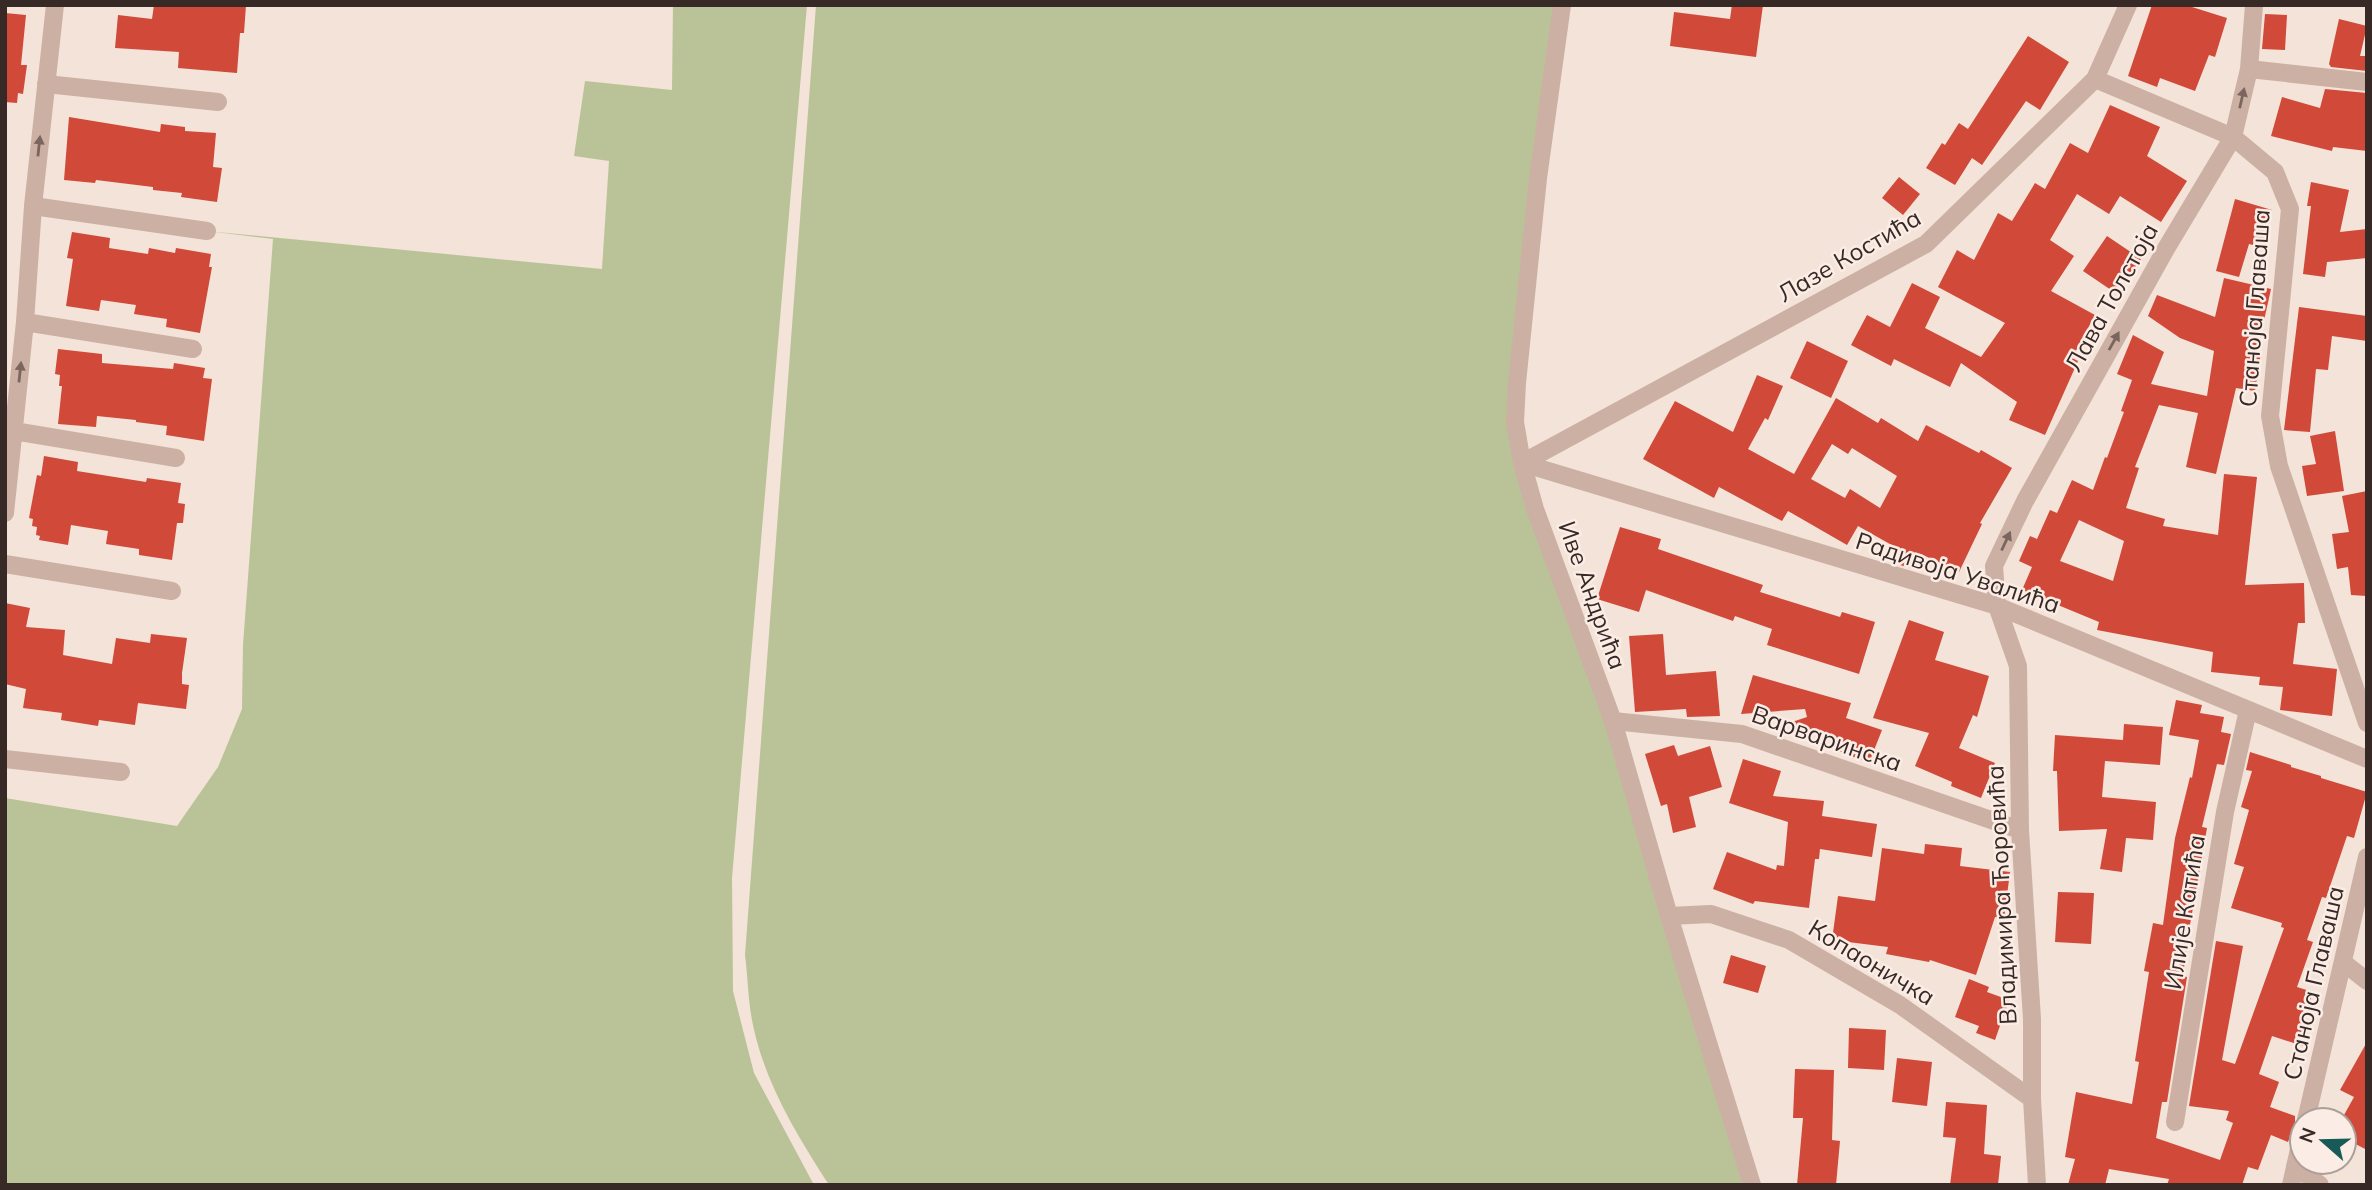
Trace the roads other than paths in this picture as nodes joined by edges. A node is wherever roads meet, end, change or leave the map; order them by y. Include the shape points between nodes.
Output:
1 (55, 5) edge
2 (1562, 5) edge
3 (2128, 5) edge
4 (2254, 5) edge
5 (2249, 69) junction
6 (2095, 79) junction
7 (2367, 82) edge
8 (46, 84) junction
9 (218, 102) dead end
10 (2233, 137) junction
11 (33, 206) junction
12 (207, 231) dead end
13 (25, 322) junction
14 (193, 349) dead end
15 (14, 431) junction
16 (176, 458) dead end
17 (1522, 463) junction
18 (5, 513) edge
19 (5, 564) edge
20 (172, 591) dead end
21 (1997, 606) junction
22 (2248, 710) junction
23 (1613, 721) junction
24 (2367, 723) edge
25 (5, 759) edge
26 (2367, 759) edge
27 (121, 772) dead end
28 (2020, 830) junction
29 (2367, 857) edge
30 (1669, 916) junction
31 (2344, 962) junction
32 (2367, 981) edge
33 (2032, 1099) junction
34 (2309, 1106) edge
35 (2175, 1122) dead end
36 (1752, 1185) edge
37 (2037, 1185) edge

1 - 8 street
2 - 17 street, Иве Андрића via 1517,383
3 - 6 street, Лазе Костића
4 - 5 street, Лава Толстоја
5 - 7 street
10 -> 5 street, Лава Толстоја
6 - 10 street, Станоја Главаша
6 - 17 street, Лазе Костића via 1926,244
8 - 9 street
11 -> 8 street
21 -> 10 street, Лава Толстоја via 1994,566 2025,501
10 - 24 street, Станоја Главаша via 2275,172 2290,209 2270,416 2279,466
11 - 12 street
11 - 13 street
13 - 14 street
15 -> 13 street
15 - 16 street
15 - 18 street
17 - 21 street, Радивоја Увалића
17 - 23 street, Иве Андрића
19 - 20 street
21 - 22 street, Радивоја Увалића
21 - 28 street, Владимира Ћоровића via 2018,666
22 - 26 street, Радивоја Увалића
22 - 35 street, Илије Катића via 2225,812
23 - 28 street, Варваринска via 1742,734
23 - 30 street, Иве Андрића
25 - 27 street
28 - 33 street, Владимира Ћоровића via 2032,1019
29 - 31 street, Станоја Главаша
30 - 33 street, Копаоничка via 1711,914 1790,940 1900,1005
30 - 36 street, Иве Андрића
31 - 32 street
31 - 34 street, Станоја Главаша
33 - 37 street, Владимира Ћоровића

